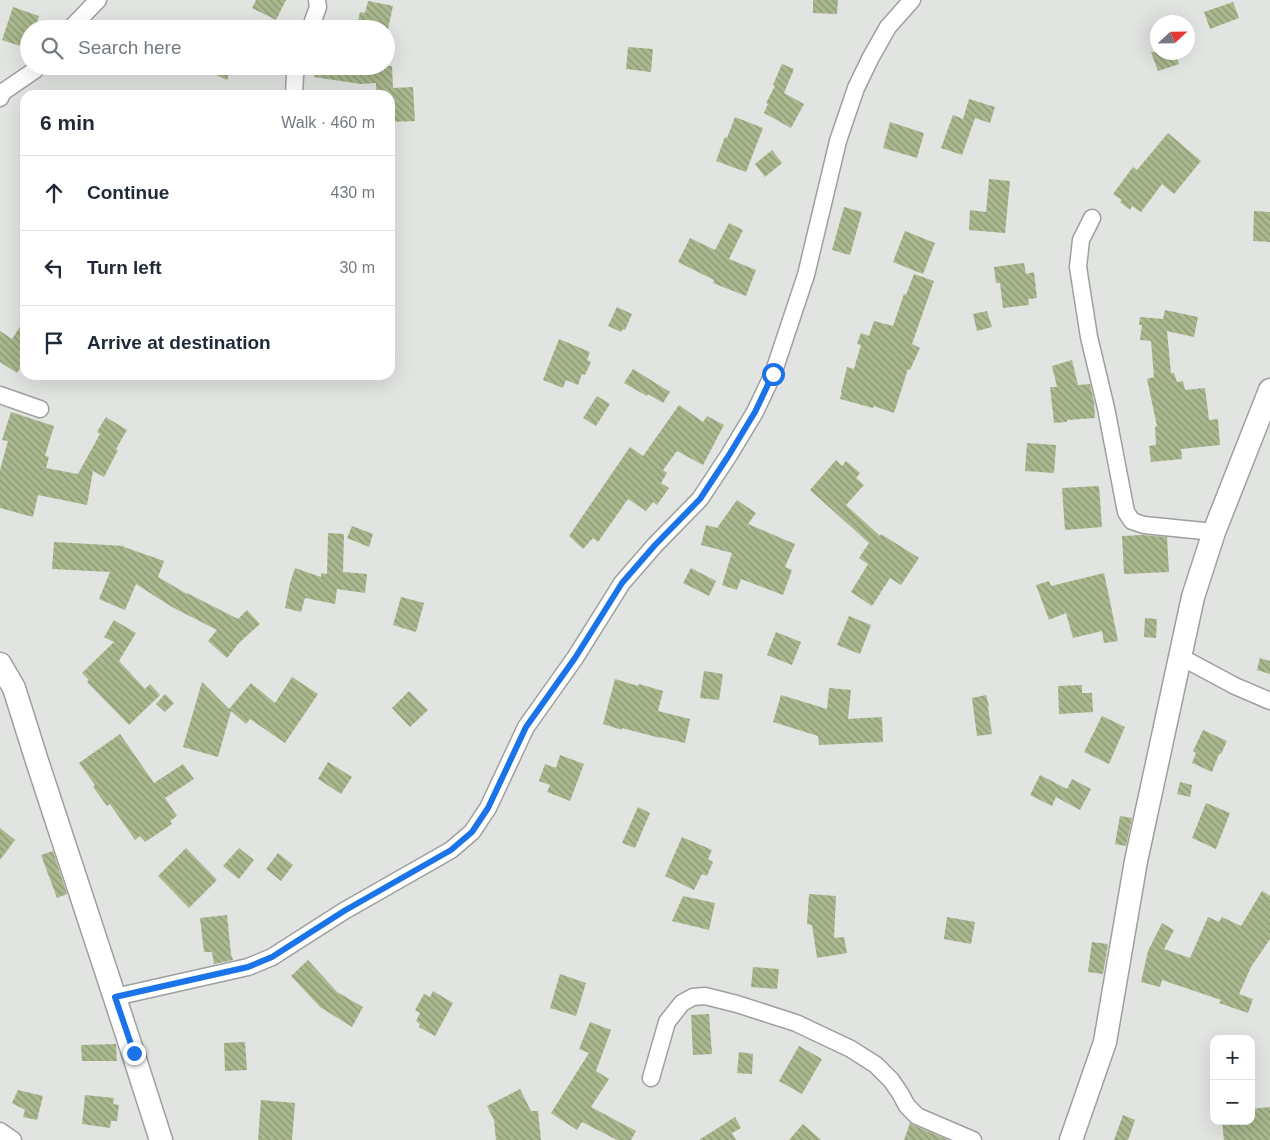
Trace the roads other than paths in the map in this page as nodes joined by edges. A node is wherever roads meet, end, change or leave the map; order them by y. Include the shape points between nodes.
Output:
1 (98, 0) edge
2 (317, 0) edge
3 (912, 0) edge
4 (79, 20) edge
5 (313, 20) edge
6 (28, 75) edge
7 (295, 75) edge
8 (294, 90) edge
9 (0, 98) edge
10 (1092, 218) dead end
11 (1270, 390) edge
12 (0, 395) edge
13 (40, 409) dead end
14 (1214, 532) junction
15 (1180, 656) junction
16 (0, 664) edge
17 (1270, 701) edge
18 (115, 997) junction
19 (652, 1078) dead end
20 (0, 1131) edge
21 (13, 1140) edge
22 (161, 1140) edge
23 (974, 1140) edge
24 (1071, 1140) edge

1 - 4 street
2 - 5 street
3 - 18 street via 888,27 856,88 838,141 806,276 773,374 755,412 700,499 622,583 526,727 488,808 472,832 451,850 344,911 272,957 248,967
6 - 9 street via 3,92
7 - 8 street
10 - 14 street via 1081,240 1078,267 1089,338 1126,512 1132,521 1144,525
11 - 14 main road
12 - 13 street
14 - 15 main road via 1193,597
15 - 17 street
15 - 24 main road via 1136,861 1105,1042
16 - 18 main road via 14,688
18 - 22 main road
19 - 23 street via 667,1022 682,1003 693,997 705,996 796,1023 851,1049 876,1065 917,1116
20 - 21 street

